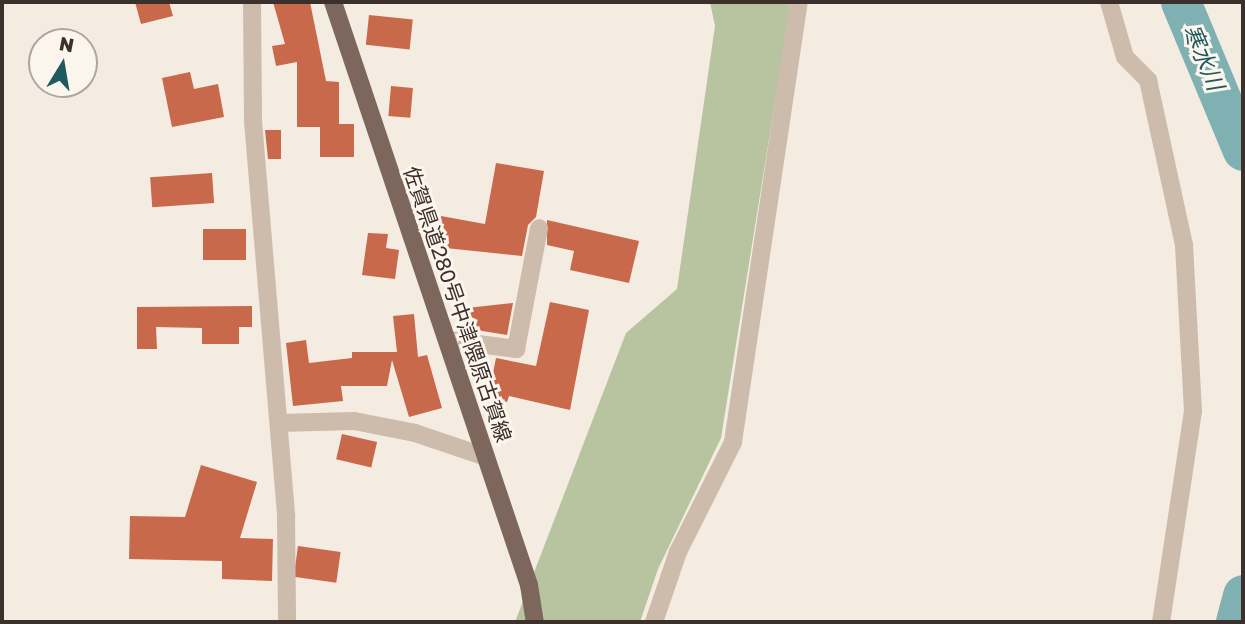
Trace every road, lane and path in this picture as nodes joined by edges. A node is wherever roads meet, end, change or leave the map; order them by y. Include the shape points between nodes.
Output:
1 (252, 2) edge
2 (333, 2) edge
3 (799, 2) edge
4 (1109, 2) edge
5 (539, 228) dead end
6 (447, 340) junction
7 (279, 422) junction
8 (486, 457) junction
9 (287, 622) edge
10 (535, 622) edge
11 (654, 622) edge
12 (1161, 622) edge

1 - 7 street via 253,121
2 - 6 main road, 佐賀県道280号中津隈原古賀線
3 - 11 street via 733,442 678,552
4 - 12 street via 1125,57 1148,80 1184,245 1193,411
5 - 6 street via 516,349
6 - 8 main road, 佐賀県道280号中津隈原古賀線
7 - 8 street via 354,421 415,433
7 - 9 street
8 - 10 main road, 佐賀県道280号中津隈原古賀線 via 529,585

